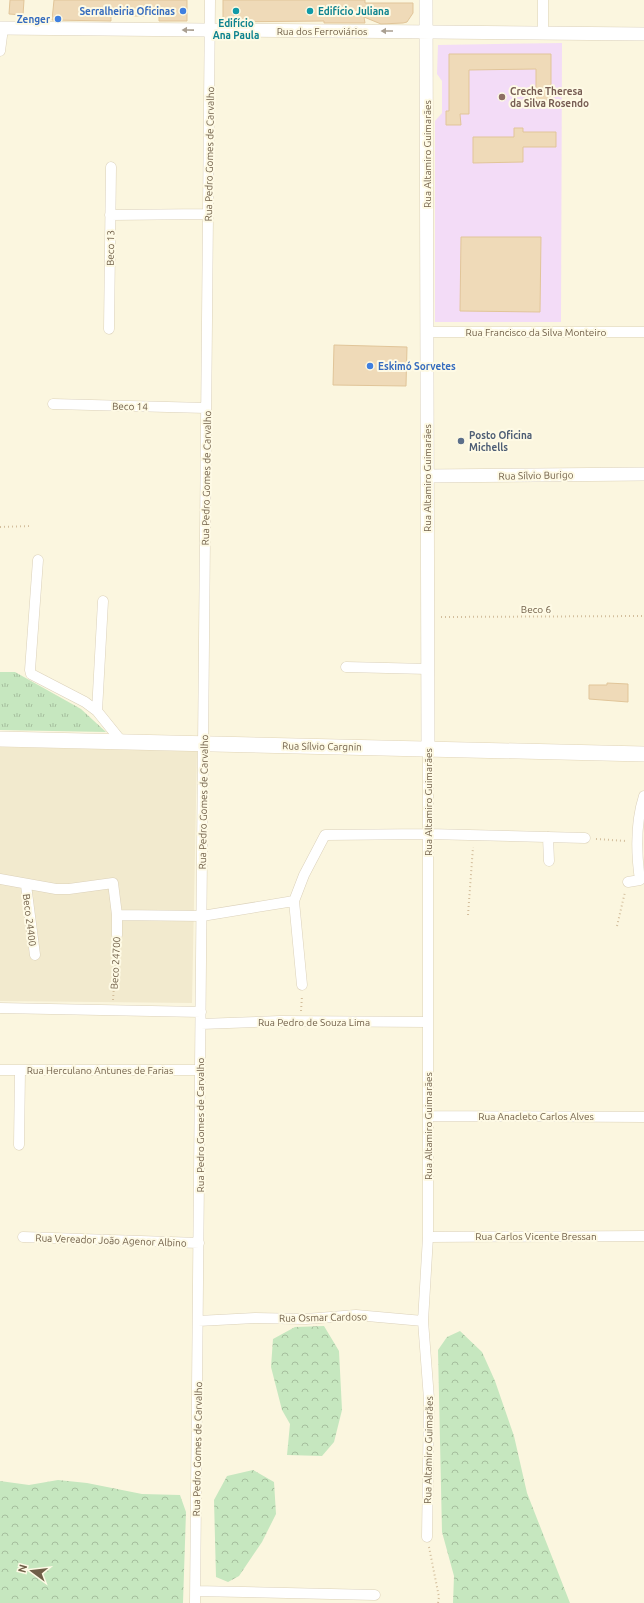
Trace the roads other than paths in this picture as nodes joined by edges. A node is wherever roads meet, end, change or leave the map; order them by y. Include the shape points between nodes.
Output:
1 (210, 0) edge
2 (426, 0) edge
3 (543, 0) edge
4 (1, 28) edge
5 (210, 30) junction
6 (426, 32) junction
7 (544, 33) junction
8 (644, 34) edge
9 (0, 51) edge
10 (111, 167) dead end
11 (208, 214) junction
12 (110, 215) junction
13 (109, 329) dead end
14 (427, 332) junction
15 (644, 332) edge
16 (53, 404) dead end
17 (206, 408) junction
18 (644, 474) edge
19 (427, 476) junction
20 (38, 560) dead end
21 (103, 601) dead end
22 (346, 667) dead end
23 (428, 668) junction
24 (97, 712) junction
25 (0, 739) edge
26 (122, 742) junction
27 (203, 744) junction
28 (428, 749) junction
29 (644, 754) edge
30 (644, 796) edge
31 (428, 834) junction
32 (548, 837) junction
33 (585, 838) road end
34 (548, 861) dead end
35 (0, 879) edge
36 (628, 882) road end
37 (26, 885) junction
38 (294, 901) junction
39 (117, 915) junction
40 (202, 916) junction
41 (117, 935) road end
42 (34, 955) dead end
43 (302, 985) road end
44 (0, 1008) edge
45 (201, 1012) junction
46 (428, 1022) junction
47 (201, 1024) junction
48 (0, 1070) edge
49 (20, 1070) junction
50 (200, 1070) junction
51 (428, 1116) junction
52 (644, 1117) edge
53 (19, 1145) dead end
54 (23, 1236) dead end
55 (428, 1236) junction
56 (644, 1236) edge
57 (199, 1243) junction
58 (198, 1321) junction
59 (423, 1321) junction
60 (427, 1537) road end
61 (195, 1592) junction
62 (374, 1596) dead end
63 (195, 1603) edge

1 - 5 street, Rua Pedro Gomes de Carvalho
2 - 6 street, Rua Altamiro Guimarães
3 - 7 street
5 -> 4 street, Rua dos Ferroviários
4 - 9 street
6 -> 5 street, Rua dos Ferroviários
5 - 11 street, Rua Pedro Gomes de Carvalho
6 - 7 street, Rua dos Ferroviários
6 - 14 street, Rua Altamiro Guimarães
7 - 8 street, Rua dos Ferroviários
10 - 12 street, Beco 13
11 - 12 street
11 - 17 street, Rua Pedro Gomes de Carvalho
12 - 13 street, Beco 13
14 - 15 street, Rua Francisco da Silva Monteiro
14 - 19 street, Rua Altamiro Guimarães
16 - 17 street, Beco 14
17 - 27 street, Rua Pedro Gomes de Carvalho
18 - 19 street, Rua Sílvio Burigo
19 - 23 street, Rua Altamiro Guimarães
20 - 24 street via 31,674 85,702
21 - 24 street
22 - 23 street
23 - 28 street, Rua Altamiro Guimarães
24 - 26 street
25 - 26 main road, Rua Sílvio Cargnin
26 - 27 main road, Rua Sílvio Cargnin
27 - 28 main road, Rua Sílvio Cargnin
27 - 40 street, Rua Pedro Gomes de Carvalho
28 - 29 main road, Rua Sílvio Cargnin
28 - 31 street, Rua Altamiro Guimarães
30 - 36 street via 636,841 640,880
31 - 32 street
31 - 38 street via 324,835
31 - 46 street, Rua Altamiro Guimarães
32 - 33 street
32 - 34 street
35 - 37 street
37 - 39 street, Beco 24700 via 69,890 112,883
37 - 42 street, Beco 24400
38 - 40 street
38 - 43 street
39 - 40 street
39 - 41 street, Beco 24700
40 - 45 street, Rua Pedro Gomes de Carvalho
44 - 45 street
45 - 47 street, Rua Pedro Gomes de Carvalho
46 - 47 street, Rua Pedro de Souza Lima via 300,1021
46 - 51 street, Rua Altamiro Guimarães
47 - 50 street, Rua Pedro Gomes de Carvalho
48 - 49 street, Rua Herculano Antunes de Farias
49 - 50 street, Rua Herculano Antunes de Farias
49 - 53 street
50 - 57 street, Rua Pedro Gomes de Carvalho
51 - 52 street, Rua Anacleto Carlos Alves
51 - 55 street, Rua Altamiro Guimarães
54 - 57 street, Rua Vereador João Agenor Albino
55 - 56 street, Rua Carlos Vicente Bressan
55 - 59 street, Rua Altamiro Guimarães
57 - 58 street, Rua Pedro Gomes de Carvalho
58 - 59 street, Rua Osmar Cardoso via 306,1319 356,1315
58 - 61 street, Rua Pedro Gomes de Carvalho
59 - 60 street, Rua Altamiro Guimarães via 429,1399
61 - 62 street
61 - 63 street, Rua Pedro Gomes de Carvalho

